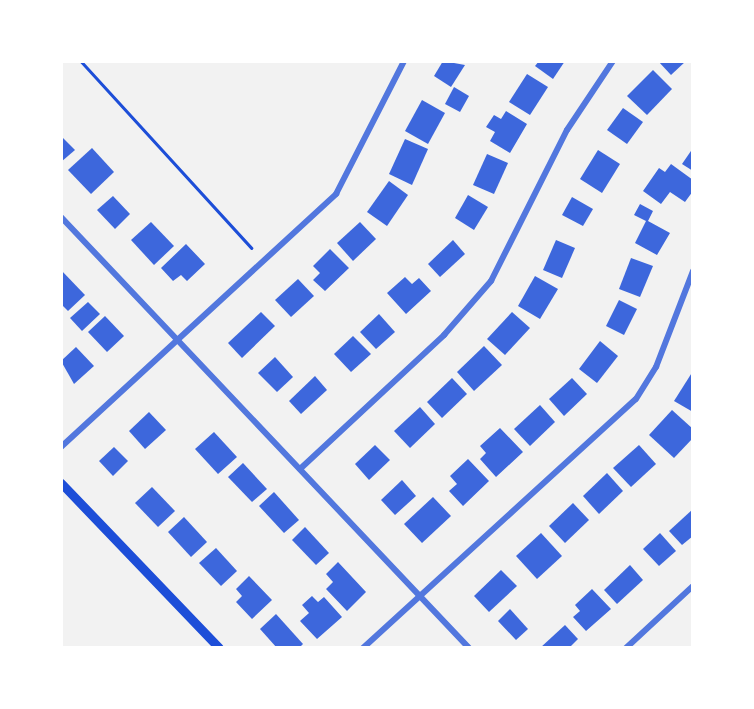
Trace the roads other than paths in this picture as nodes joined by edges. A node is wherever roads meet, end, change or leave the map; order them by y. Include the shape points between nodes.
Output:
1 (404, 61) edge
2 (613, 61) edge
3 (61, 217) edge
4 (693, 271) edge
5 (180, 342) junction
6 (61, 447) edge
7 (300, 469) junction
8 (61, 483) edge
9 (693, 586) edge
10 (421, 597) junction
11 (219, 648) edge
12 (363, 648) edge
13 (470, 648) edge
14 (626, 648) edge

1 - 5 street via 336,194
2 - 7 street via 567,130 491,281 444,335
3 - 5 street
4 - 10 street via 656,367 636,399
5 - 6 street
5 - 7 street
7 - 10 street
8 - 11 main road
9 - 14 street
10 - 12 street
10 - 13 street

